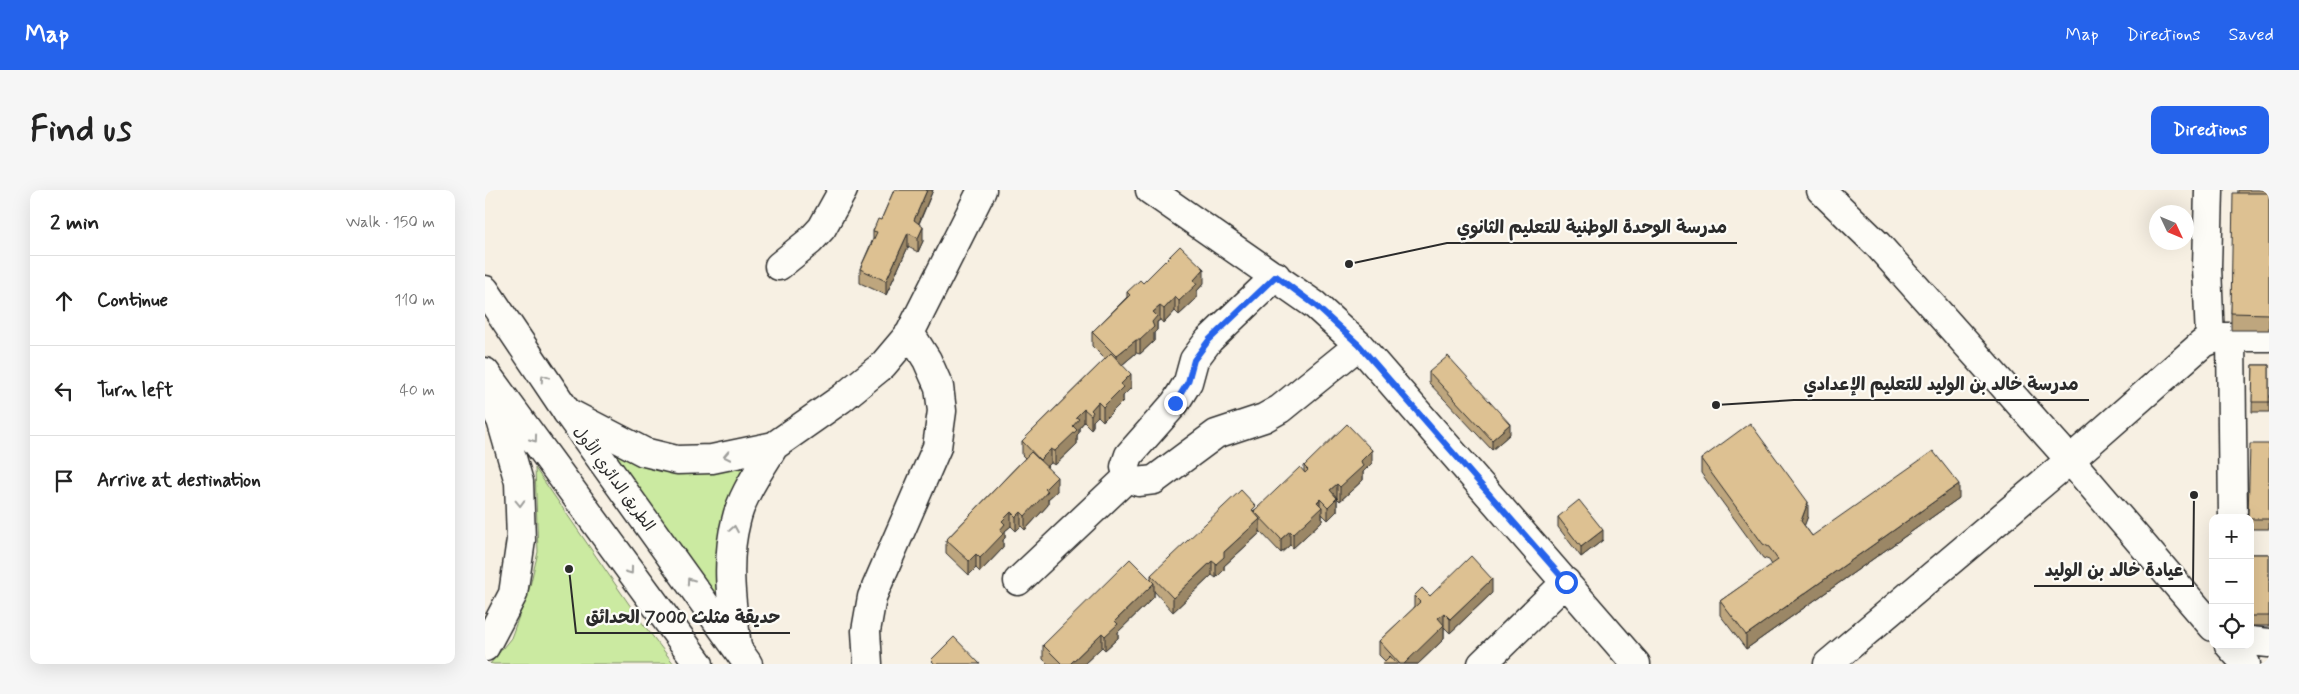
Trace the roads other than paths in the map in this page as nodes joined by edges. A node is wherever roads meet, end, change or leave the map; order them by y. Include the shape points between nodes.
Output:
1 (843, 190) edge
2 (982, 190) edge
3 (1150, 190) edge
4 (1821, 190) edge
5 (2209, 190) edge
6 (779, 266) dead end
7 (1276, 276) junction
8 (485, 290) edge
9 (910, 333) junction
10 (2269, 337) edge
11 (2220, 338) junction
12 (1359, 345) junction
13 (485, 372) edge
14 (485, 390) edge
15 (567, 412) junction
16 (774, 446) junction
17 (2070, 460) junction
18 (1128, 477) junction
19 (2233, 514) edge
20 (1018, 581) dead end
21 (1566, 582) junction
22 (2209, 622) edge
23 (2254, 641) edge
24 (2269, 643) edge
25 (485, 647) edge
26 (2233, 649) edge
27 (743, 656) edge
28 (1627, 661) edge
29 (699, 664) edge
30 (868, 664) edge
31 (1482, 664) edge
32 (1828, 664) edge
33 (2246, 664) edge

1 - 6 street via 822,228
2 - 9 street
3 - 7 street
4 - 17 street via 1878,245
5 - 11 street via 2207,267
7 - 12 street via 1315,305
7 - 18 street via 1209,340 1194,360 1188,382 1175,403 1129,455 1125,467
15 -> 8 street, الطريق الدائري الأول
9 - 16 street via 883,365
9 - 30 street via 939,387 942,411 937,446 872,597 866,631
10 - 11 street
11 - 17 street
11 - 19 street
12 - 18 street via 1280,410 1216,434 1154,480 1138,482
12 - 21 street
13 -> 29 street
14 -> 25 street via 501,420 519,482 521,540 513,594
16 -> 15 street via 712,459 677,460 644,452
27 -> 15 street, الطريق الدائري الأول
27 -> 16 street via 730,587 730,550 736,519
17 - 22 street
17 - 32 street
18 - 20 street
21 - 28 street
21 - 31 street
23 - 24 street
26 - 33 street

